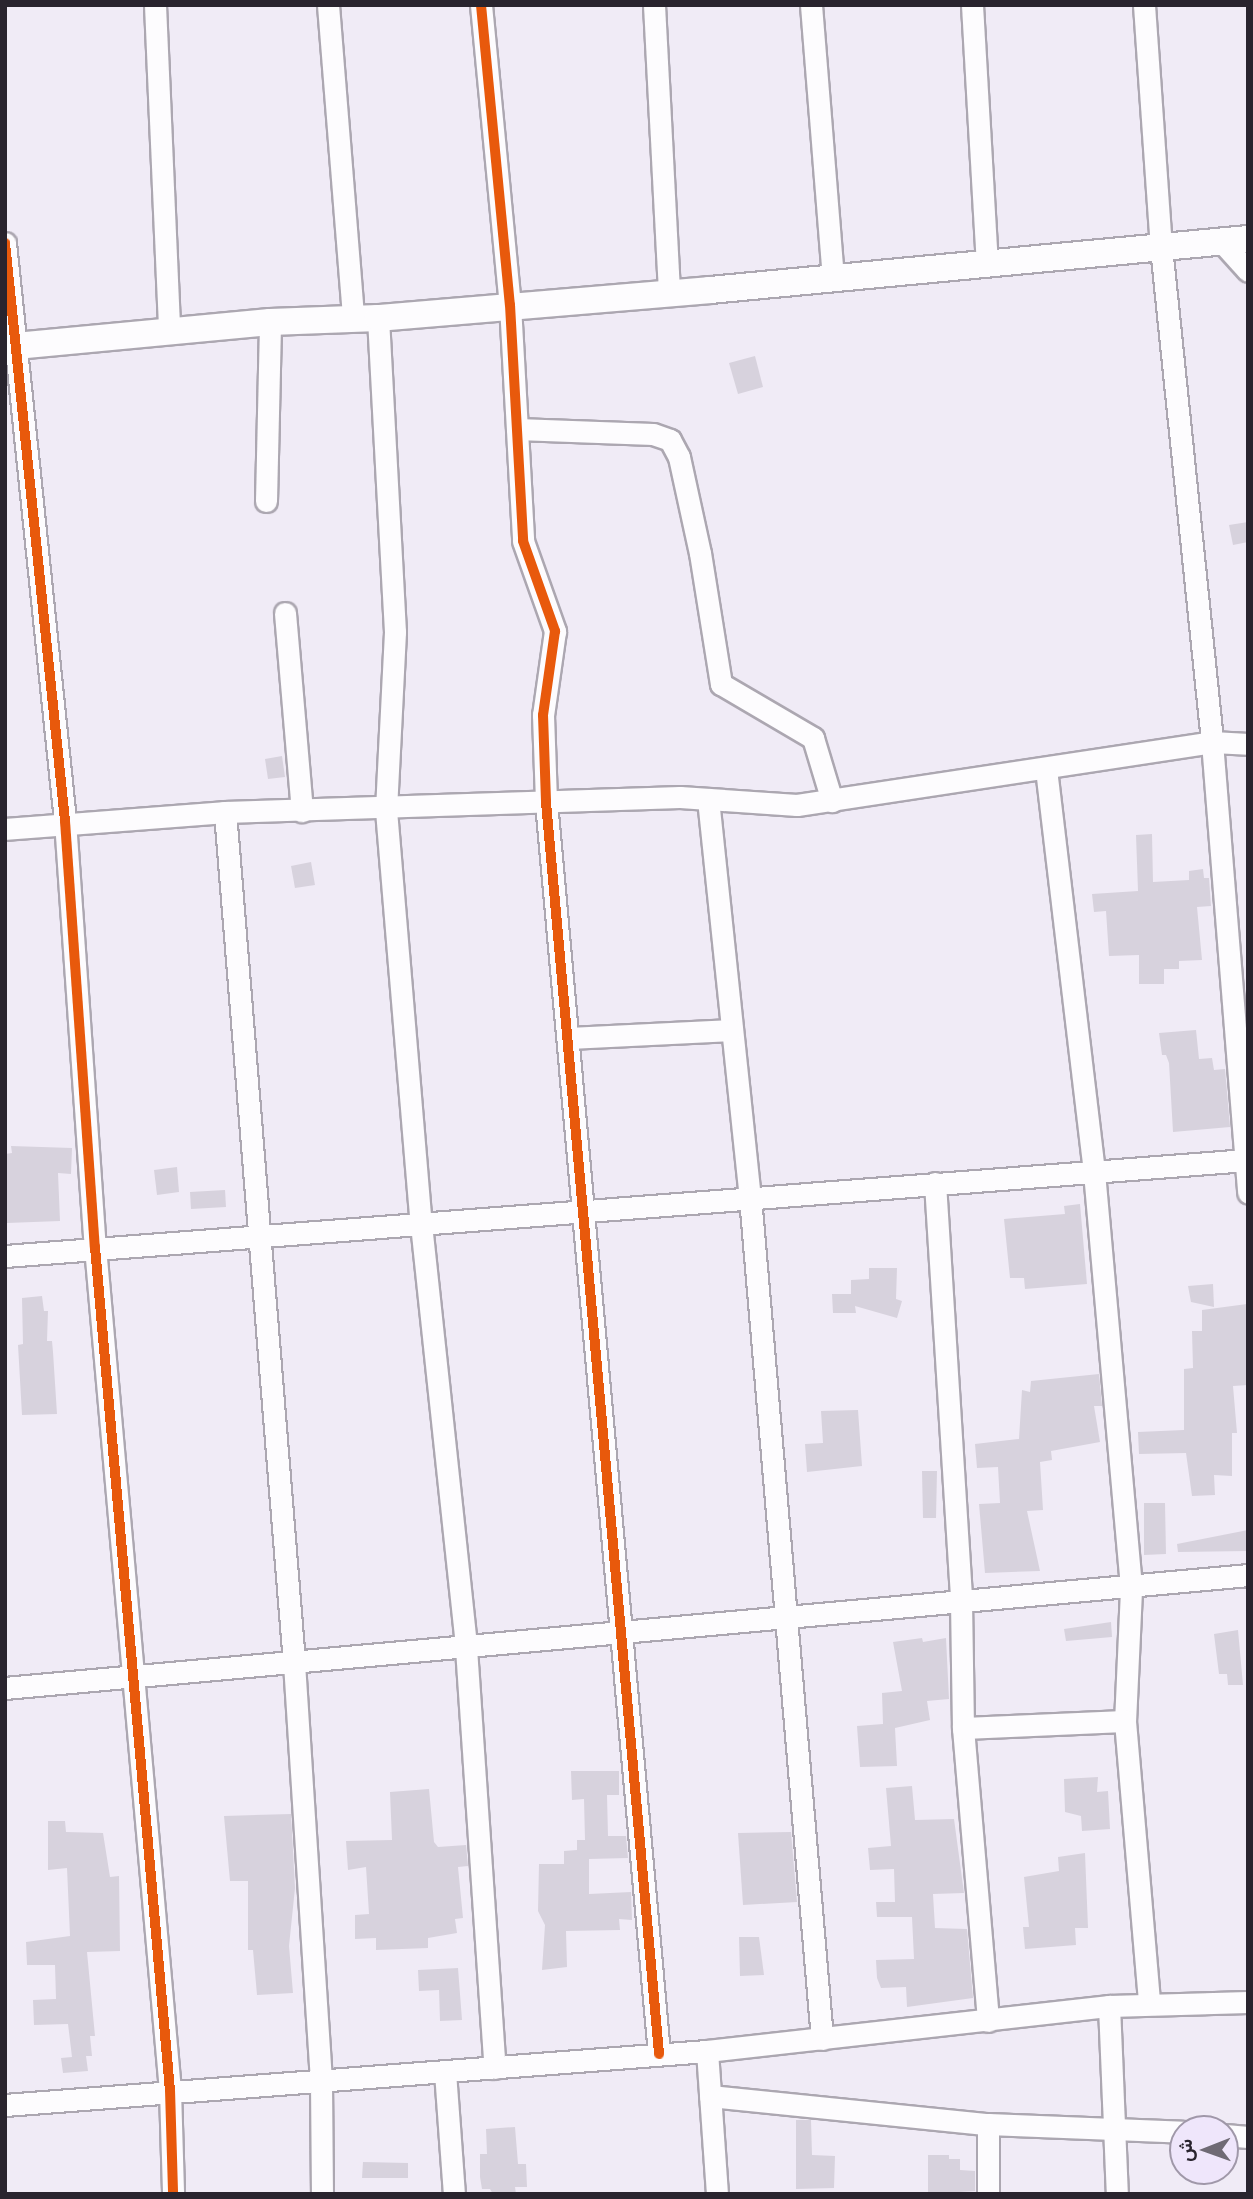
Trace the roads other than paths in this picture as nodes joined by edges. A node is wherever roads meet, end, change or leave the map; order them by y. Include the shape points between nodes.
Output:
1 (155, 5) edge
2 (328, 5) edge
3 (481, 5) edge
4 (653, 5) edge
5 (811, 5) edge
6 (972, 5) edge
7 (1144, 5) edge
8 (1248, 239) edge
9 (1221, 241) junction
10 (5, 243) edge
11 (1161, 247) junction
12 (987, 264) junction
13 (1248, 271) edge
14 (833, 278) junction
15 (669, 293) junction
16 (510, 305) junction
17 (366, 317) junction
18 (270, 322) junction
19 (169, 330) junction
20 (12, 346) edge
21 (517, 429) junction
22 (266, 501) dead end
23 (285, 613) dead end
24 (1212, 742) junction
25 (1248, 744) edge
26 (1046, 769) junction
27 (708, 799) junction
28 (832, 801) junction
29 (546, 802) junction
30 (386, 810) junction
31 (302, 811) junction
32 (225, 812) junction
33 (65, 821) junction
34 (5, 829) edge
35 (732, 1030) junction
36 (569, 1038) junction
37 (1246, 1161) edge
38 (1094, 1172) junction
39 (935, 1183) junction
40 (1248, 1193) edge
41 (750, 1197) junction
42 (585, 1210) junction
43 (421, 1224) junction
44 (259, 1235) junction
45 (95, 1248) junction
46 (5, 1256) edge
47 (1248, 1576) edge
48 (1131, 1590) junction
49 (961, 1601) junction
50 (786, 1618) junction
51 (621, 1634) junction
52 (466, 1648) junction
53 (294, 1663) junction
54 (134, 1678) junction
55 (5, 1688) edge
56 (1125, 1721) junction
57 (963, 1728) junction
58 (1248, 2002) edge
59 (1149, 2003) junction
60 (1109, 2006) junction
61 (988, 2021) junction
62 (822, 2039) junction
63 (707, 2051) junction
64 (659, 2054) junction
65 (495, 2068) junction
66 (444, 2072) junction
67 (321, 2082) junction
68 (170, 2090) junction
69 (710, 2096) junction
70 (5, 2105) edge
71 (988, 2124) junction
72 (1115, 2127) junction
73 (1169, 2131) edge
74 (173, 2194) edge
75 (322, 2194) edge
76 (454, 2194) edge
77 (717, 2194) edge
78 (988, 2194) edge
79 (1118, 2194) edge

1 - 19 street
2 - 17 street
3 - 16 street
4 - 15 street
5 - 14 street
6 - 12 street
7 - 11 street
8 - 9 main road
9 - 11 main road
9 - 13 street
10 - 20 street
11 - 12 main road
11 - 24 street
12 - 14 main road
14 - 15 main road
15 - 16 main road
16 - 17 main road
16 - 21 street
17 - 18 main road
17 - 30 street via 395,632
18 - 19 main road
18 - 22 street
19 - 20 main road
20 - 33 street
21 - 28 street via 653,434 670,440 679,457 700,553 721,684 813,738
21 - 29 street via 524,549 555,631 543,715
23 - 31 street
24 - 25 street
24 - 26 street
24 - 37 street
26 - 28 street
26 - 38 street
27 - 28 street via 765,806
27 - 29 street
27 - 35 street
29 - 30 street
29 - 36 street
30 - 31 street
30 - 43 street
31 - 32 street
32 - 33 street
32 - 44 street
33 - 34 street
33 - 45 street
35 - 36 street
35 - 41 street
36 - 42 street
37 - 38 street
37 - 40 street
38 - 39 street
38 - 48 street
39 - 41 street
39 - 49 street
41 - 42 street
41 - 50 street
42 - 43 street
42 - 51 street
43 - 44 street
43 - 52 street
44 - 45 street
44 - 53 street
45 - 46 street
45 - 54 street
47 - 48 street
48 - 49 street
48 - 56 street
49 - 50 street
49 - 57 street
50 - 51 street
50 - 62 street
51 - 52 street
51 - 64 street
52 - 53 street
52 - 65 street
53 - 54 street
53 - 67 street
54 - 55 street
54 - 68 street
56 - 57 street
56 - 59 street
57 - 61 street
58 - 59 street
59 - 60 street
60 - 61 street
60 - 72 street
61 - 62 street
62 - 63 street
63 - 64 street
63 - 69 street
64 - 65 street
65 - 66 street
66 - 67 street
66 - 76 street
67 - 68 street
67 - 75 street
68 - 70 street
68 - 74 street
69 - 71 street
69 - 77 street
71 - 72 street
71 - 78 street
72 - 73 street
72 - 79 street

